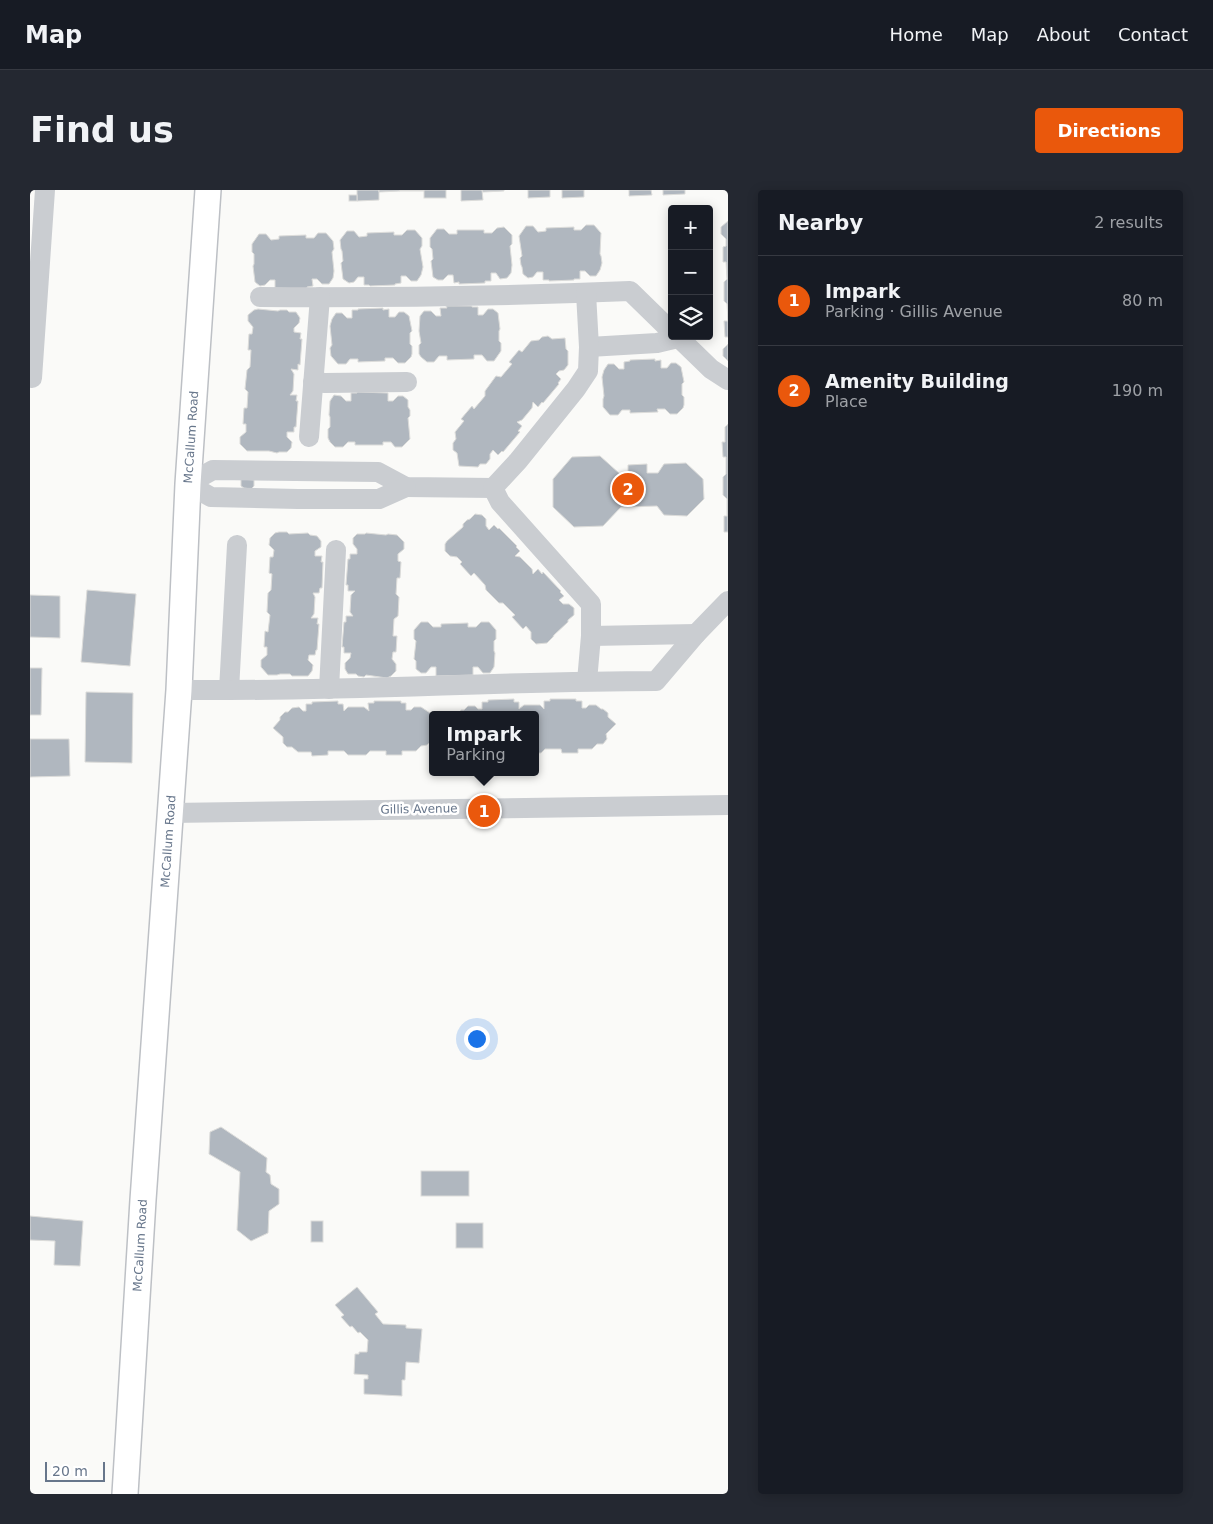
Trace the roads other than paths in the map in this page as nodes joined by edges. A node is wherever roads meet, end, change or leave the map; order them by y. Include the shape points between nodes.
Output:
1 (45, 190) edge
2 (208, 190) edge
3 (36, 233) edge
4 (586, 293) junction
5 (260, 297) dead end
6 (320, 297) junction
7 (668, 328) edge
8 (668, 338) edge
9 (680, 340) edge
10 (589, 347) junction
11 (32, 378) dead end
12 (728, 380) edge
13 (313, 382) junction
14 (407, 382) dead end
15 (309, 437) dead end
16 (280, 472) junction
17 (188, 484) junction
18 (406, 486) junction
19 (492, 488) junction
20 (279, 499) junction
21 (237, 545) dead end
22 (336, 550) dead end
23 (728, 601) edge
24 (696, 634) junction
25 (591, 636) junction
26 (587, 681) junction
27 (329, 689) junction
28 (179, 690) junction
29 (229, 690) junction
30 (728, 805) edge
31 (171, 812) junction
32 (125, 1494) edge

1 - 3 street
2 - 17 main road, McCallum Road
3 - 11 street
4 - 6 street
4 - 7 street via 630,291
4 - 10 street
5 - 6 street
6 - 13 street
8 - 10 street via 657,342
9 - 12 street
10 - 19 street via 588,371 576,389
13 - 14 street
13 - 15 street
16 - 17 street via 213,470
16 - 18 street via 378,472
16 - 20 street
17 - 20 street via 211,497
17 - 28 main road, McCallum Road
18 - 19 street
18 - 20 street via 379,499
19 - 25 street via 500,502 590,604
21 - 29 street
22 - 27 street
23 - 24 street
24 - 25 street
24 - 26 street via 656,681
25 - 26 street
26 - 27 street
27 - 29 street
28 - 29 street
28 - 31 main road, McCallum Road
30 - 31 street, Gillis Avenue
31 - 32 main road, McCallum Road

